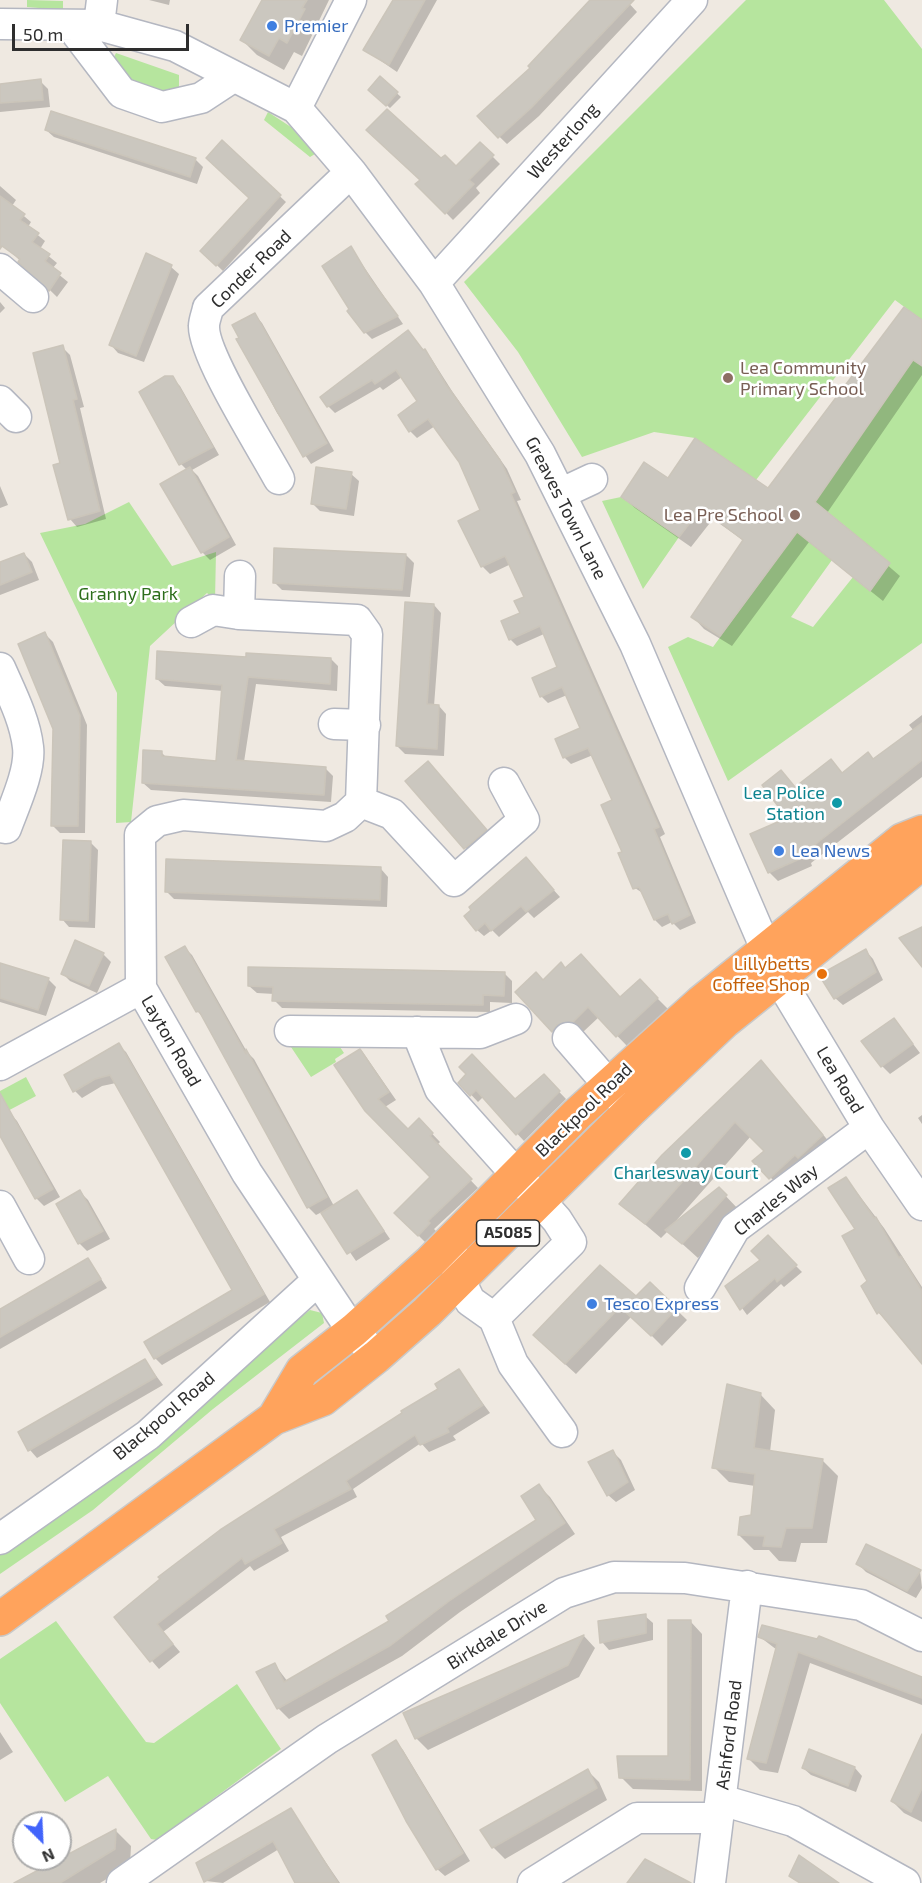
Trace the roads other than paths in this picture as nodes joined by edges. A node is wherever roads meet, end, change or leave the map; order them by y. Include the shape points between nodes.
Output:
1 (351, 0) edge
2 (692, 0) edge
3 (91, 17) edge
4 (0, 24) edge
5 (234, 77) junction
6 (296, 108) junction
7 (351, 172) junction
8 (0, 269) edge
9 (434, 283) junction
10 (33, 297) dead end
11 (279, 479) dead end
12 (592, 479) dead end
13 (560, 494) junction
14 (240, 576) dead end
15 (239, 614) junction
16 (190, 622) dead end
17 (0, 668) edge
18 (334, 724) dead end
19 (365, 725) junction
20 (504, 783) dead end
21 (361, 802) junction
22 (0, 827) edge
23 (922, 832) edge
24 (922, 863) edge
25 (772, 963) junction
26 (141, 988) junction
27 (516, 1019) dead end
28 (290, 1031) dead end
29 (417, 1032) junction
30 (568, 1038) dead end
31 (3, 1056) edge
32 (608, 1086) junction
33 (631, 1110) junction
34 (869, 1128) junction
35 (517, 1176) junction
36 (541, 1201) junction
37 (922, 1205) edge
38 (0, 1206) edge
39 (449, 1242) junction
40 (29, 1259) dead end
41 (318, 1280) junction
42 (460, 1280) junction
43 (700, 1288) dead end
44 (494, 1318) junction
45 (354, 1330) junction
46 (376, 1357) junction
47 (274, 1418) junction
48 (562, 1432) dead end
49 (0, 1539) edge
50 (747, 1586) junction
51 (0, 1619) edge
52 (922, 1636) edge
53 (719, 1809) junction
54 (122, 1883) edge
55 (533, 1883) edge
56 (710, 1883) edge
57 (905, 1883) edge

1 - 6 street
2 - 9 street, Westerlong
3 - 4 street
3 - 5 street via 175,46
3 - 5 street via 122,93 162,107 201,98
5 - 6 street
6 - 7 street, Greaves Town Lane
7 - 9 street, Greaves Town Lane
7 - 11 street, Conder Road via 208,308 206,341
8 - 10 street
9 - 13 street, Greaves Town Lane via 540,454
12 - 13 street
13 - 25 street, Greaves Town Lane via 635,644
14 - 15 street
15 - 16 street via 213,610
15 - 19 street via 357,620 367,634
17 - 22 street via 20,714 29,749 6,828
18 - 19 street
19 - 21 street
20 - 21 street via 524,820 454,881 392,814
21 - 26 street, Layton Road via 345,817 326,826 183,815 157,821 140,835
23 - 25 highway, Blackpool Road / A5085 via 902,840
24 - 25 highway, Blackpool Road / A5085
25 - 32 highway, Blackpool Road / A5085 via 701,1002
25 - 33 highway, Blackpool Road / A5085 via 724,1022
25 - 34 street, Lea Road
26 - 31 street
26 - 41 street, Layton Road via 247,1173
27 - 29 street via 480,1033
28 - 29 street
29 - 35 street via 440,1089
30 - 32 street
32 - 33 street
32 - 35 highway, Blackpool Road / A5085
33 - 36 highway, Blackpool Road / A5085
34 - 37 street, Lea Road
34 - 43 street, Charles Way via 735,1228
35 - 36 street
35 - 39 highway, Blackpool Road / A5085
36 - 42 highway, Blackpool Road / A5085
36 - 44 street via 571,1242
38 - 40 street
39 - 42 street
39 - 45 highway, Blackpool Road / A5085
41 - 45 street, Layton Road
41 - 49 street, Blackpool Road via 148,1435
42 - 44 street via 470,1301
42 - 46 highway, Blackpool Road / A5085
44 - 48 street via 513,1364
45 - 46 street, Layton Road
45 - 47 highway, Blackpool Road / A5085 via 302,1371
46 - 47 highway, Blackpool Road / A5085 via 323,1399
47 - 51 highway, Blackpool Road / A5085
50 - 52 street, Birkdale Drive via 861,1605
50 - 53 street, Ashford Road
50 - 54 street, Birkdale Drive via 685,1578 614,1576 564,1593 288,1765
53 - 55 street via 636,1818
53 - 56 street, Ashford Road
53 - 57 street via 793,1821

